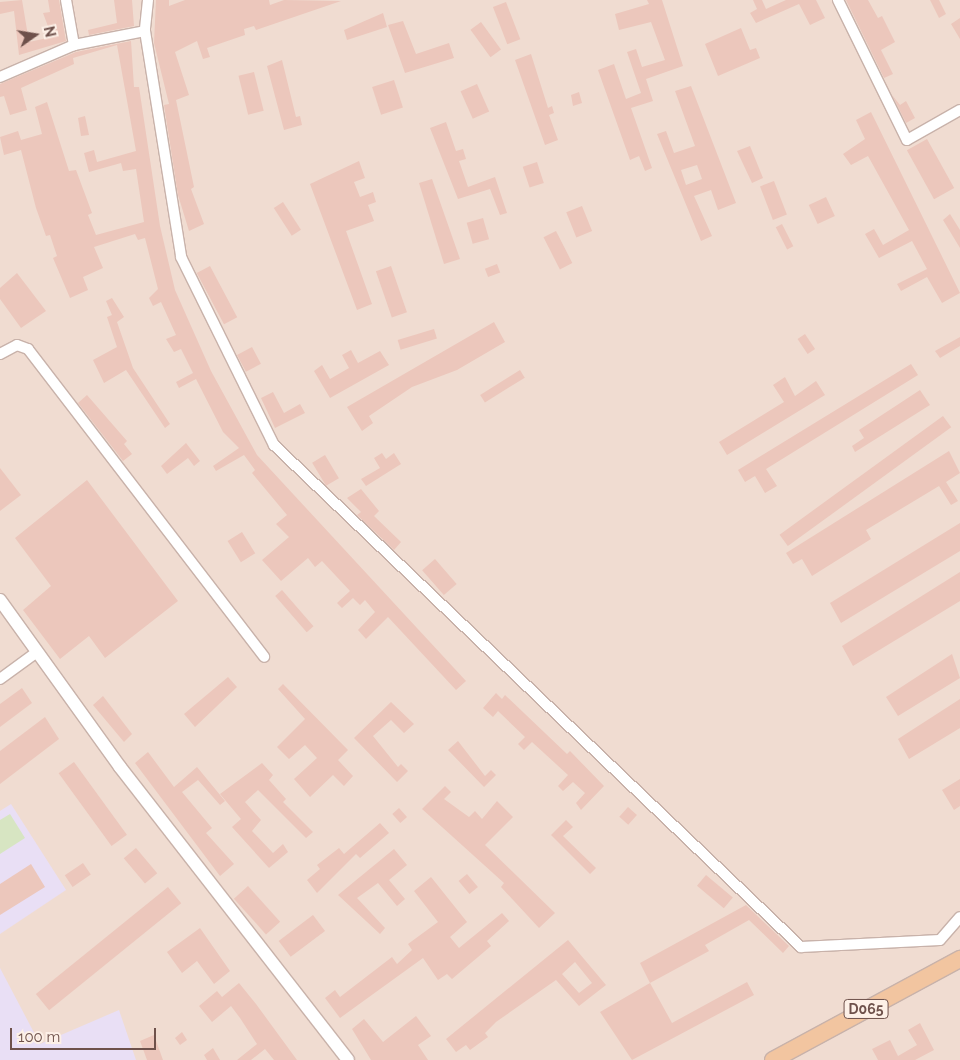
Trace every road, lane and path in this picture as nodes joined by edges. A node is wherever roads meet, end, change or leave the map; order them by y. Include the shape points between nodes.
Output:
1 (66, 0) edge
2 (148, 0) edge
3 (838, 0) edge
4 (145, 31) junction
5 (74, 45) junction
6 (0, 77) edge
7 (960, 110) edge
8 (0, 354) edge
9 (0, 600) edge
10 (37, 652) junction
11 (264, 657) dead end
12 (0, 679) edge
13 (960, 917) edge
14 (960, 959) edge
15 (348, 1060) edge
16 (773, 1060) edge

1 - 5 street
2 - 4 street
3 - 7 street via 907,140
4 - 5 street
4 - 13 street via 181,256 274,445 800,947 940,940
5 - 6 street
8 - 11 street via 17,345 28,349
9 - 10 street
10 - 12 street
10 - 15 street via 120,767
14 - 16 main road, D065

